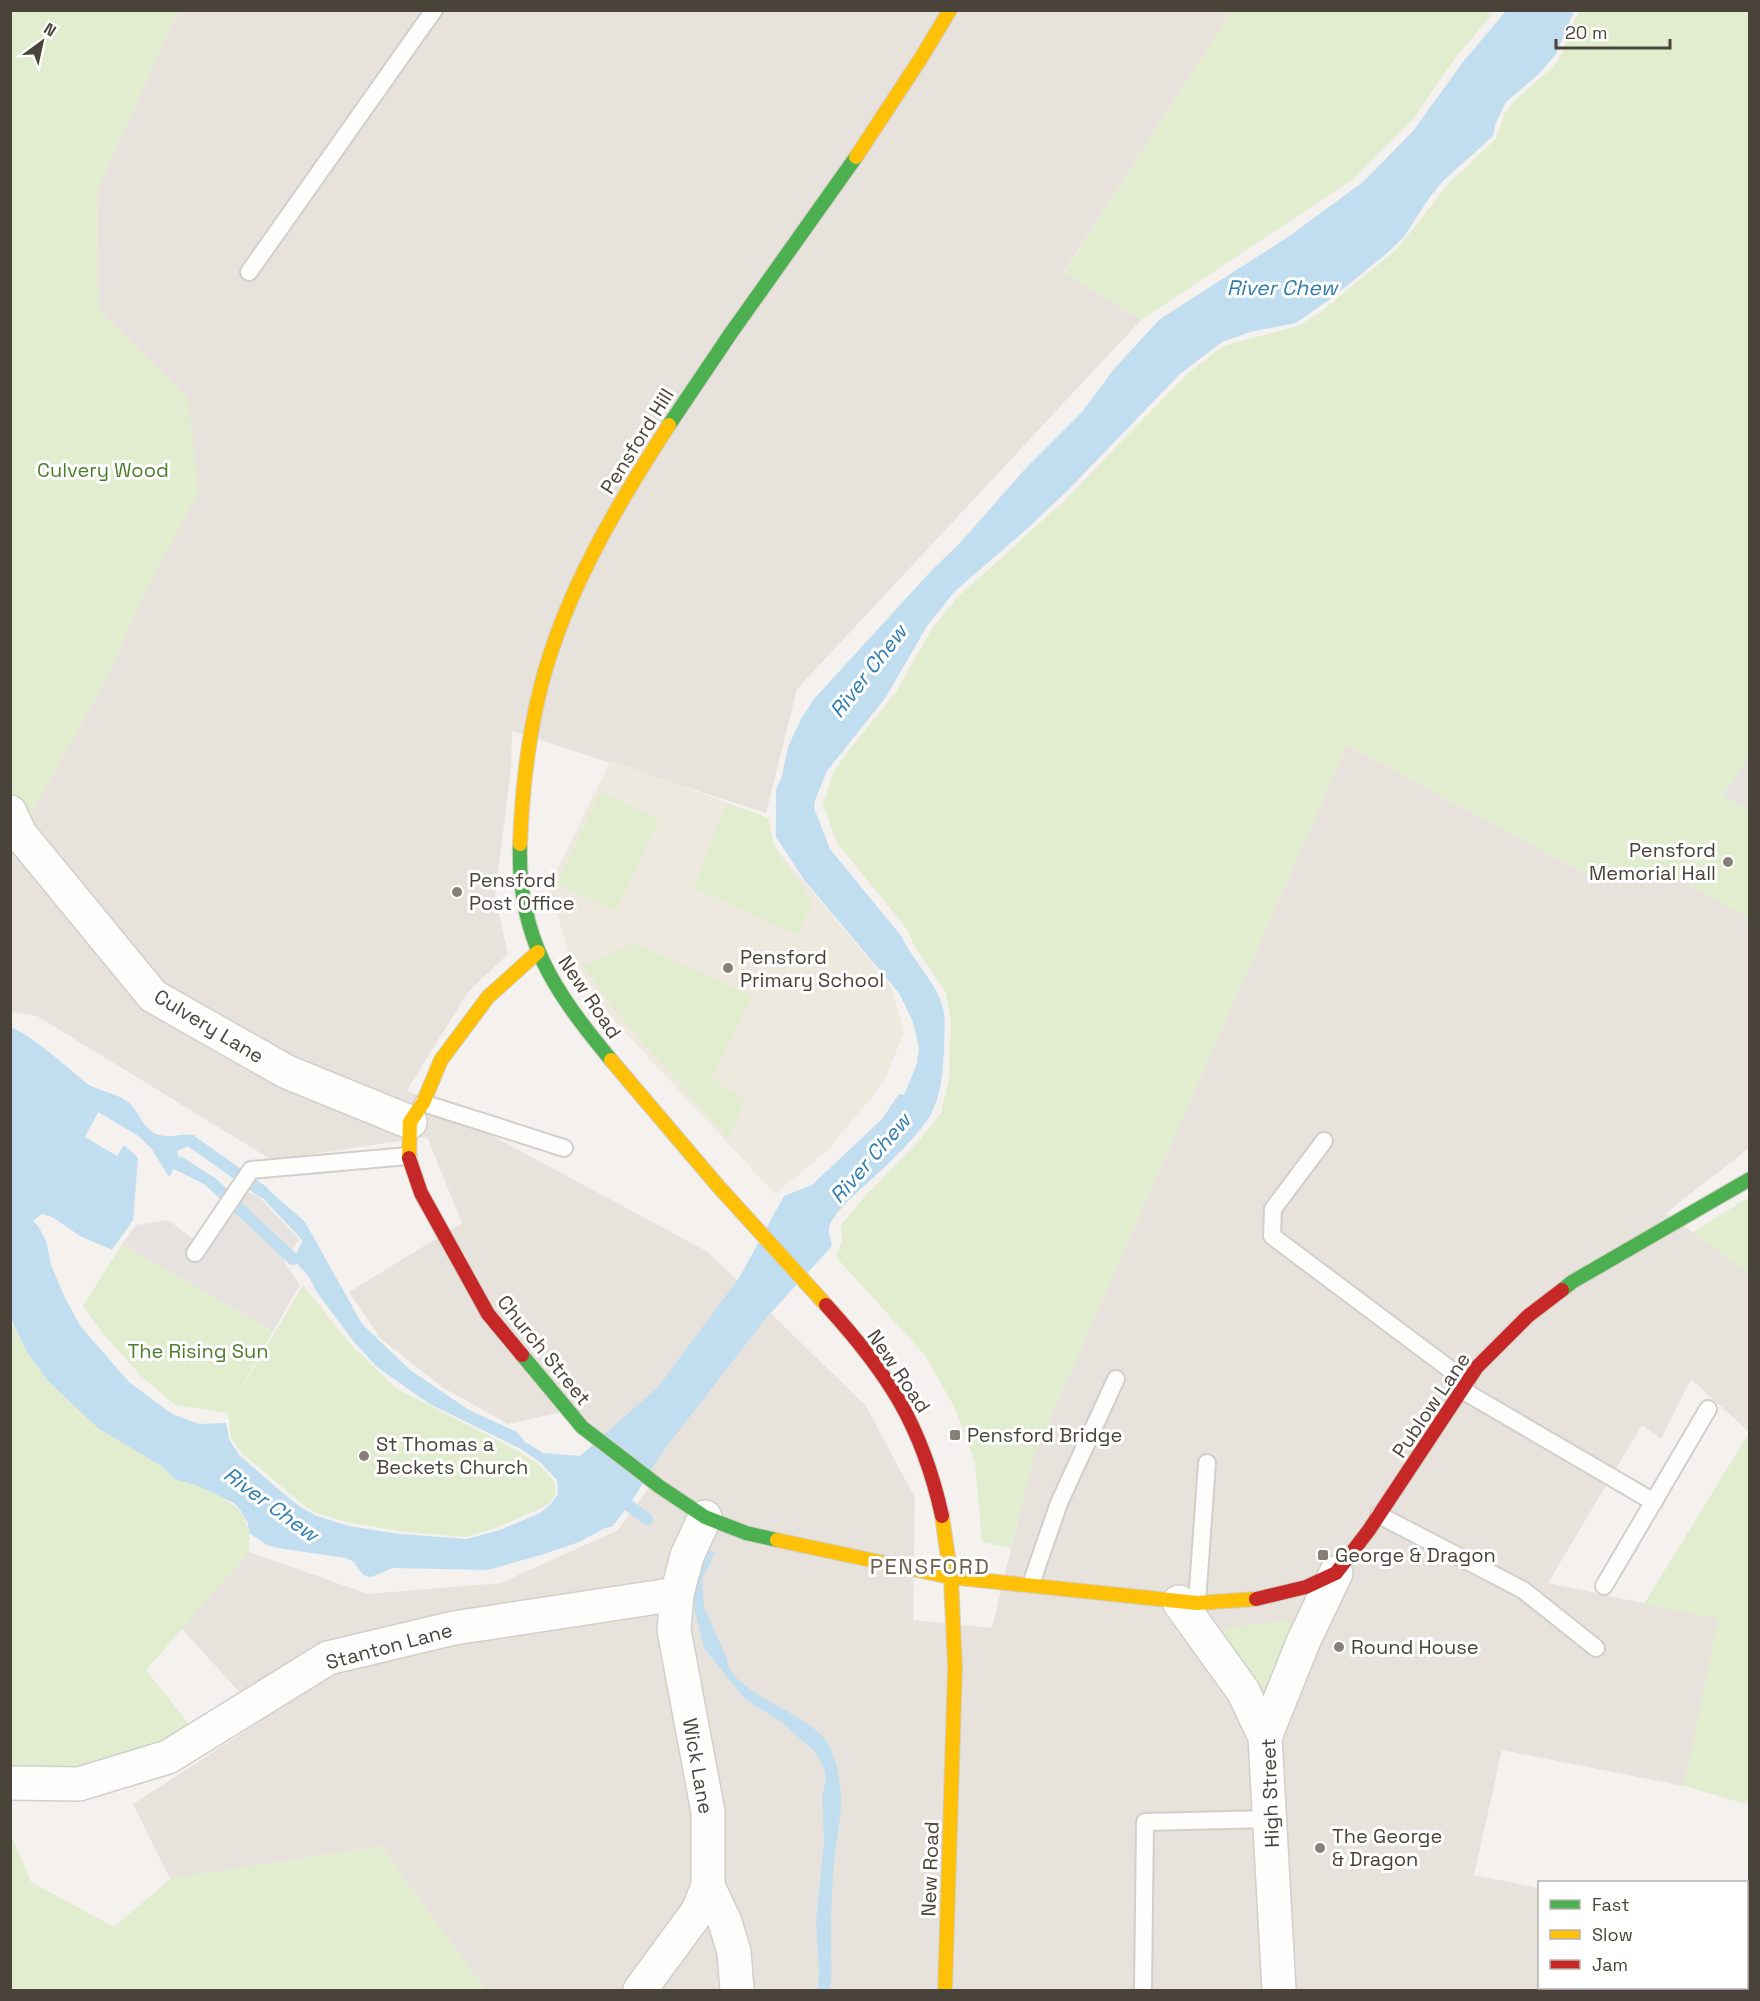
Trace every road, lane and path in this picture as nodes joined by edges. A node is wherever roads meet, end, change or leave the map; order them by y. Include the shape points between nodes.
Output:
1 (434, 10) edge
2 (950, 10) edge
3 (249, 272) dead end
4 (10, 812) edge
5 (538, 952) junction
6 (416, 1113) junction
7 (1324, 1141) dead end
8 (564, 1148) dead end
9 (408, 1156) junction
10 (1749, 1179) edge
11 (195, 1253) dead end
12 (1116, 1379) dead end
13 (1465, 1386) junction
14 (1708, 1409) dead end
15 (1207, 1463) dead end
16 (1654, 1502) junction
17 (1379, 1515) junction
18 (705, 1517) junction
19 (1336, 1573) junction
20 (950, 1577) junction
21 (1031, 1584) junction
22 (1604, 1586) dead end
23 (677, 1594) junction
24 (1188, 1602) junction
25 (1596, 1648) dead end
26 (1265, 1737) junction
27 (10, 1784) edge
28 (1270, 1819) junction
29 (708, 1886) junction
30 (640, 1990) edge
31 (736, 1990) edge
32 (945, 1990) edge
33 (1143, 1990) edge
34 (1280, 1990) edge

1 - 3 lane
2 - 5 main road, Pensford Hill via 865,143 661,436 611,518 576,591 545,672 524,795 520,834 522,894
4 - 6 street, Culvery Lane via 20,834 153,996 287,1072
5 - 6 main road, Church Street via 488,997 441,1060
5 - 20 main road, New Road via 576,1017 887,1380 903,1405 932,1473
6 - 8 lane
6 - 9 main road, Church Street
7 - 13 lane via 1273,1209 1272,1236
9 - 11 lane via 250,1170
9 - 18 main road, Church Street via 421,1193 488,1314 582,1427
10 - 13 main road, Publow Lane via 1572,1282 1528,1316 1477,1367
12 - 21 lane via 1059,1503
13 - 16 lane
13 - 17 main road, Publow Lane
14 - 16 lane
15 - 24 lane
16 - 22 lane
17 - 19 main road, Publow Lane
17 - 25 lane via 1523,1590
18 - 20 main road, Church Street via 746,1533
18 - 23 street via 687,1556
19 - 24 main road, Publow Lane via 1306,1587 1251,1600
19 - 26 street, High Street
20 - 21 main road
20 - 32 main road, New Road via 956,1654
21 - 24 main road
23 - 27 street, Stanton Lane via 454,1628 328,1658 168,1757 79,1784
23 - 29 street, Wick Lane via 674,1630 708,1812
24 - 26 street via 1243,1690
26 - 28 street, High Street
28 - 33 lane via 1145,1822
28 - 34 street, High Street
29 - 30 street, Wick Lane via 698,1911
29 - 31 street via 734,1952

